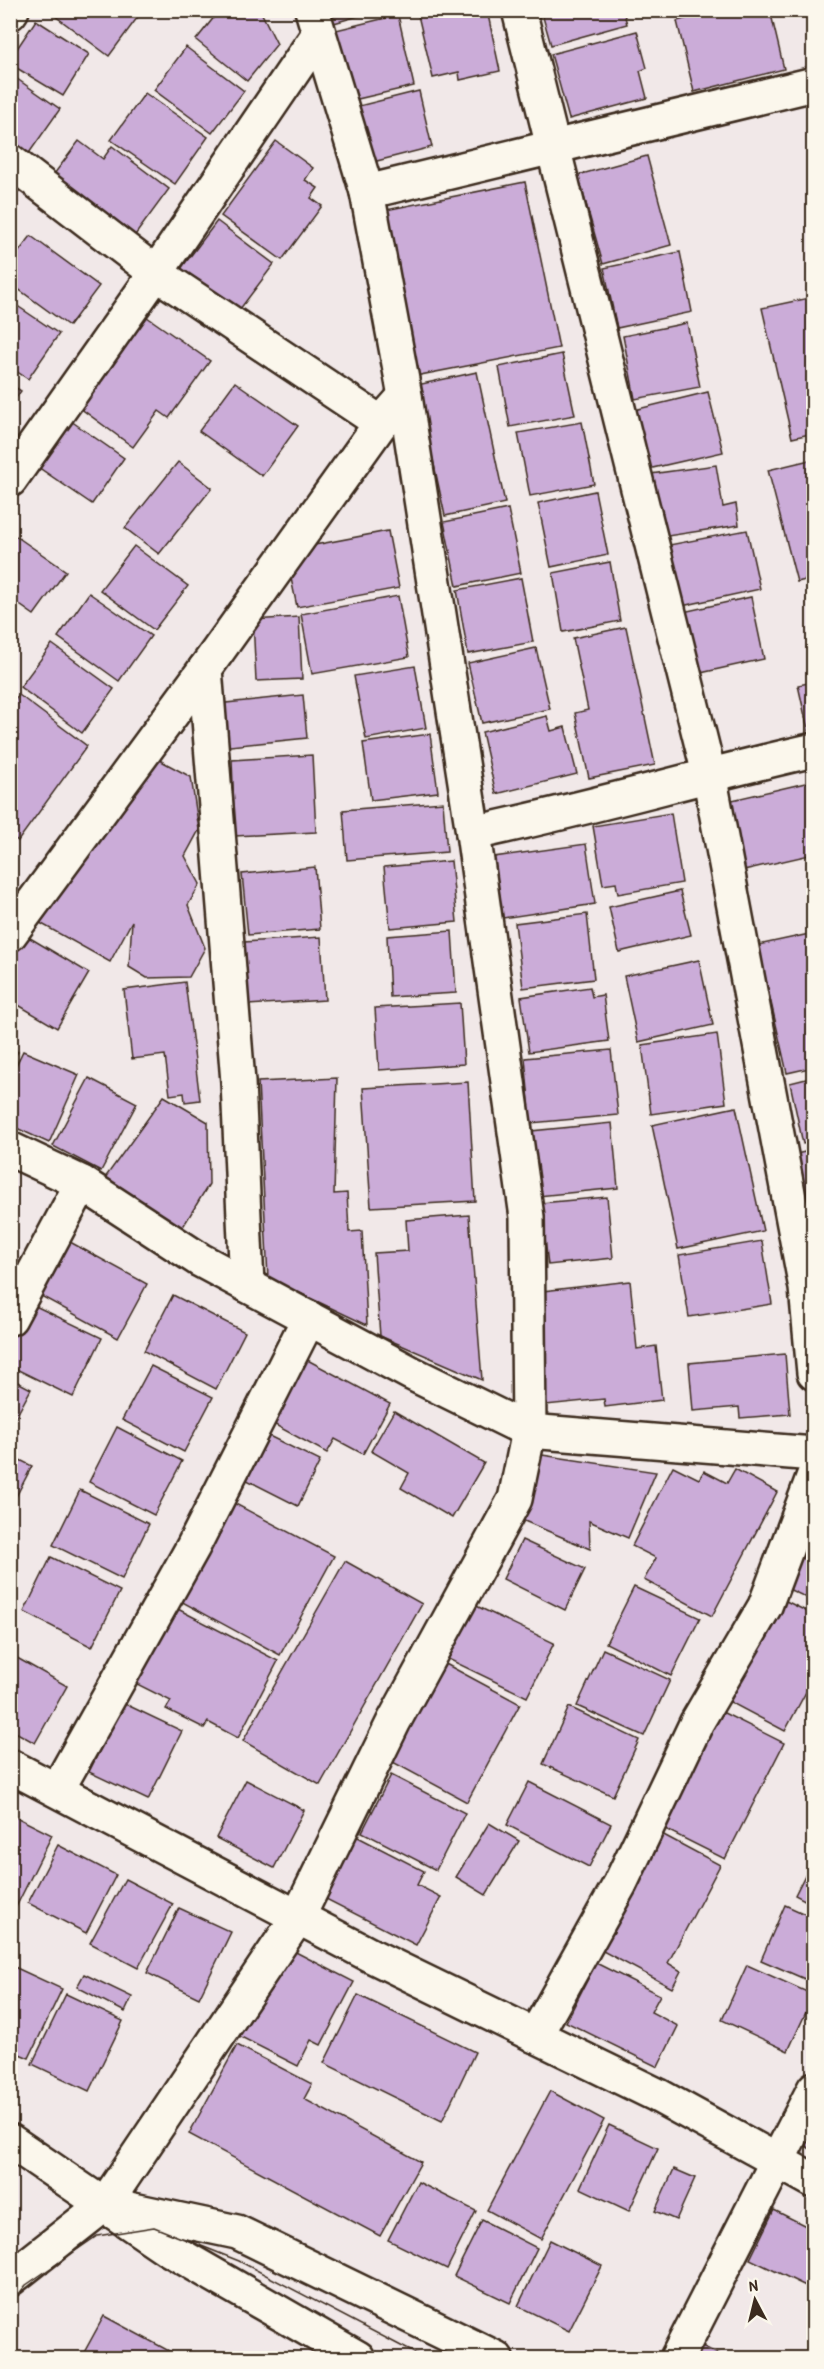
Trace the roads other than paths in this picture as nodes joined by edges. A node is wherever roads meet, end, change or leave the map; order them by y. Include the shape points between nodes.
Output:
1 (519, 10) edge
2 (315, 23) edge
3 (813, 84) edge
4 (552, 146) junction
5 (10, 161) edge
6 (368, 192) junction
7 (156, 273) junction
8 (405, 396) junction
9 (381, 423) junction
10 (10, 480) edge
11 (205, 669) junction
12 (813, 750) edge
13 (709, 774) junction
14 (473, 833) junction
15 (10, 934) edge
16 (10, 1149) edge
17 (82, 1183) junction
18 (247, 1285) junction
19 (10, 1318) edge
20 (309, 1318) junction
21 (813, 1372) edge
22 (529, 1431) junction
23 (813, 1454) edge
24 (813, 1475) edge
25 (10, 1766) edge
26 (57, 1790) junction
27 (298, 1917) junction
28 (535, 2036) junction
29 (813, 2089) edge
30 (10, 2141) edge
31 (776, 2162) junction
32 (813, 2181) edge
33 (105, 2204) junction
34 (10, 2279) edge
35 (358, 2358) edge
36 (496, 2358) edge
37 (677, 2358) edge

1 - 4 street
2 - 6 street
2 - 7 street
3 - 4 street
4 - 6 street
4 - 13 street
5 - 7 street
6 - 8 street
7 - 9 street
7 - 10 street
8 - 9 street
8 - 14 street
9 - 11 street
11 - 15 street
11 - 18 street via 238,1082
12 - 13 street
13 - 14 street via 558,815
13 - 21 street via 806,1288
14 - 22 street via 527,1217
16 - 17 street
17 - 18 street via 200,1260
17 - 19 street
18 - 20 street
20 - 22 street
20 - 26 street via 193,1548
22 - 23 street
22 - 27 street via 515,1499 394,1721
24 - 28 street via 765,1606 697,1722 620,1884
25 - 26 street
26 - 27 street
27 - 28 street
27 - 33 street
28 - 31 street via 657,2095
29 - 31 street
30 - 33 street
31 - 32 street
31 - 37 street
33 - 34 street
33 - 35 street via 167,2248
33 - 36 street via 237,2232

